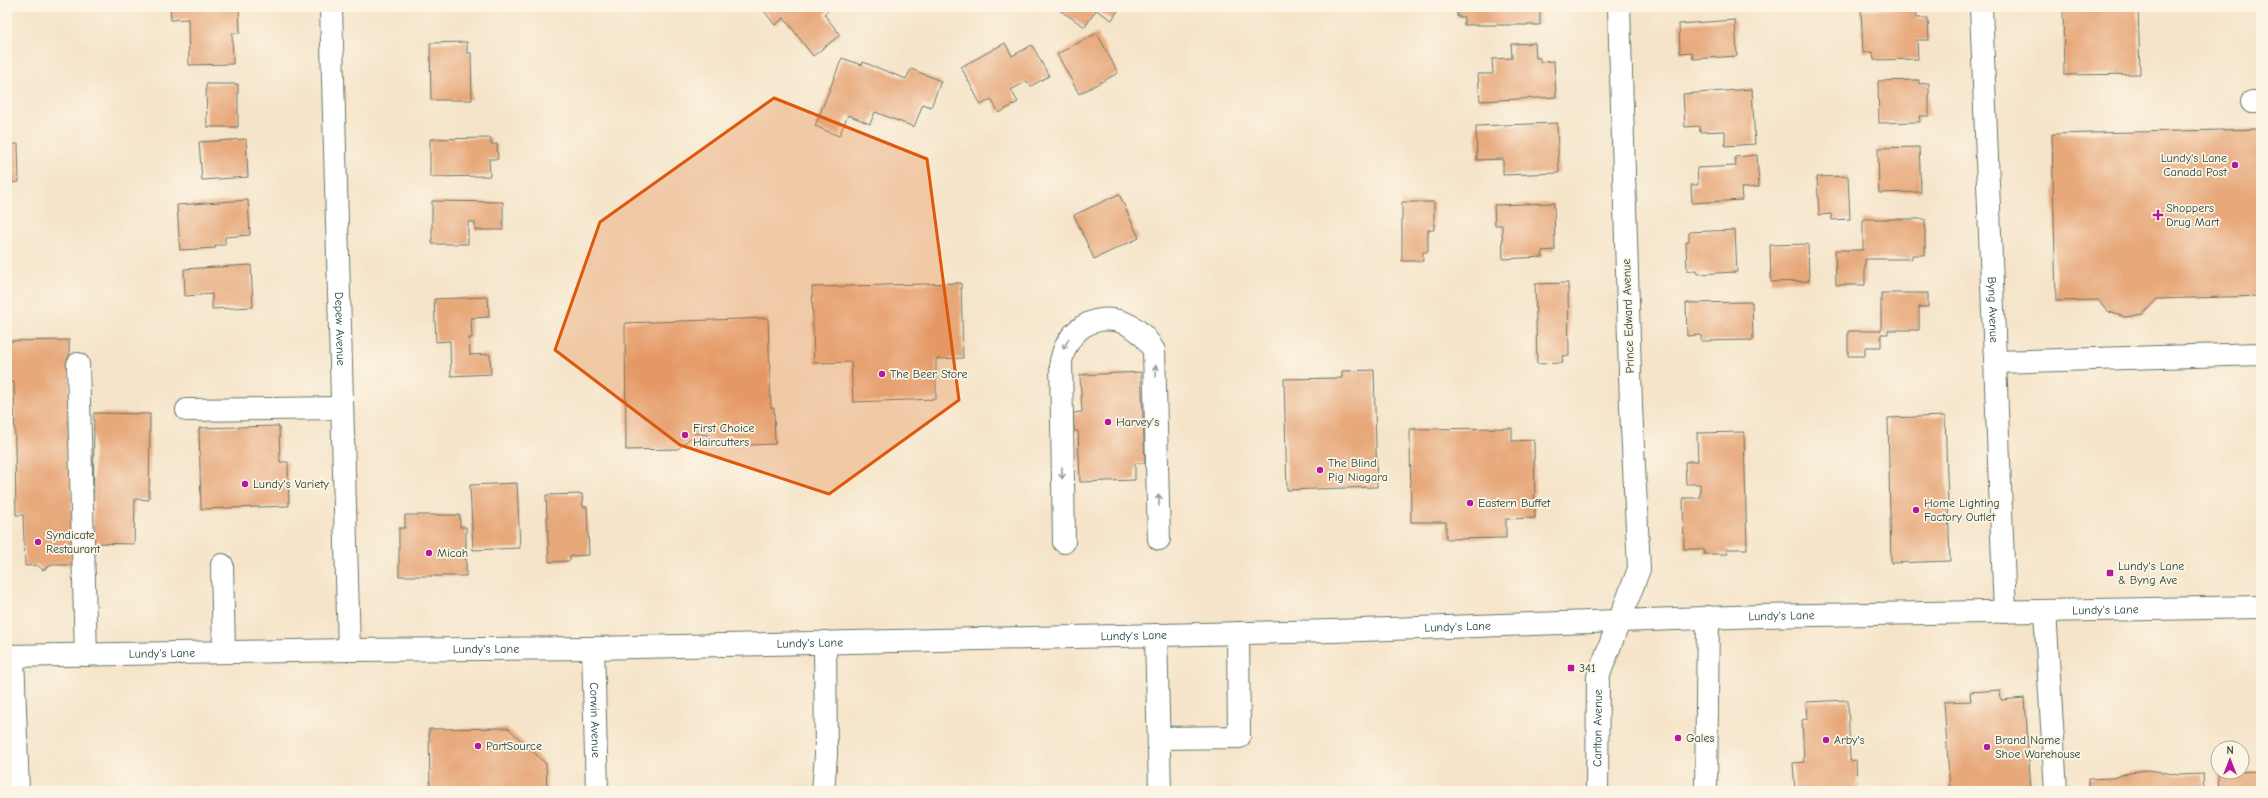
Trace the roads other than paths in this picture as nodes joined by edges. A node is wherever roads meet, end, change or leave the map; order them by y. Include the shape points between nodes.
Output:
1 (331, 7) edge
2 (1619, 7) edge
3 (1981, 7) edge
4 (2261, 354) edge
5 (1996, 362) junction
6 (78, 364) dead end
7 (342, 408) junction
8 (187, 410) dead end
9 (1159, 540) dead end
10 (1064, 542) dead end
11 (222, 565) dead end
12 (2261, 607) edge
13 (2045, 611) junction
14 (2005, 612) junction
15 (1708, 617) junction
16 (1619, 621) junction
17 (1238, 633) junction
18 (1156, 635) junction
19 (825, 642) junction
20 (593, 648) junction
21 (349, 650) junction
22 (224, 652) junction
23 (86, 655) junction
24 (10, 656) edge
25 (1159, 738) junction
26 (18, 791) edge
27 (597, 791) edge
28 (823, 791) edge
29 (1160, 791) edge
30 (1597, 791) edge
31 (1706, 791) edge
32 (2056, 791) edge

1 - 7 main road, Depew Avenue
2 - 16 main road, Prince Edward Avenue via 1631,406 1639,569
3 - 5 main road, Byng Avenue
4 - 5 main road
5 - 14 main road, Byng Avenue
6 - 23 main road
7 - 8 main road
7 - 21 main road, Depew Avenue
9 -> 10 main road via 1154,351 1136,329 1110,319 1091,322 1077,329 1067,342 1061,361
11 - 22 main road
12 - 13 main road, Lundy's Lane
13 - 14 main road, Lundy's Lane
13 - 32 main road
14 - 15 main road, Lundy's Lane
15 - 16 main road, Lundy's Lane
15 - 31 main road
16 - 17 main road, Lundy's Lane
16 - 30 main road, Carlton Avenue via 1598,677
17 - 18 main road, Lundy's Lane
17 - 25 main road via 1239,737
18 - 19 main road, Lundy's Lane
18 - 25 main road
19 - 20 main road, Lundy's Lane
19 - 28 main road via 826,755
20 - 21 main road, Lundy's Lane
20 - 27 main road, Corwin Avenue
21 - 22 main road, Lundy's Lane
22 - 23 main road, Lundy's Lane
23 - 24 main road, Lundy's Lane
24 - 26 main road
25 - 29 main road

